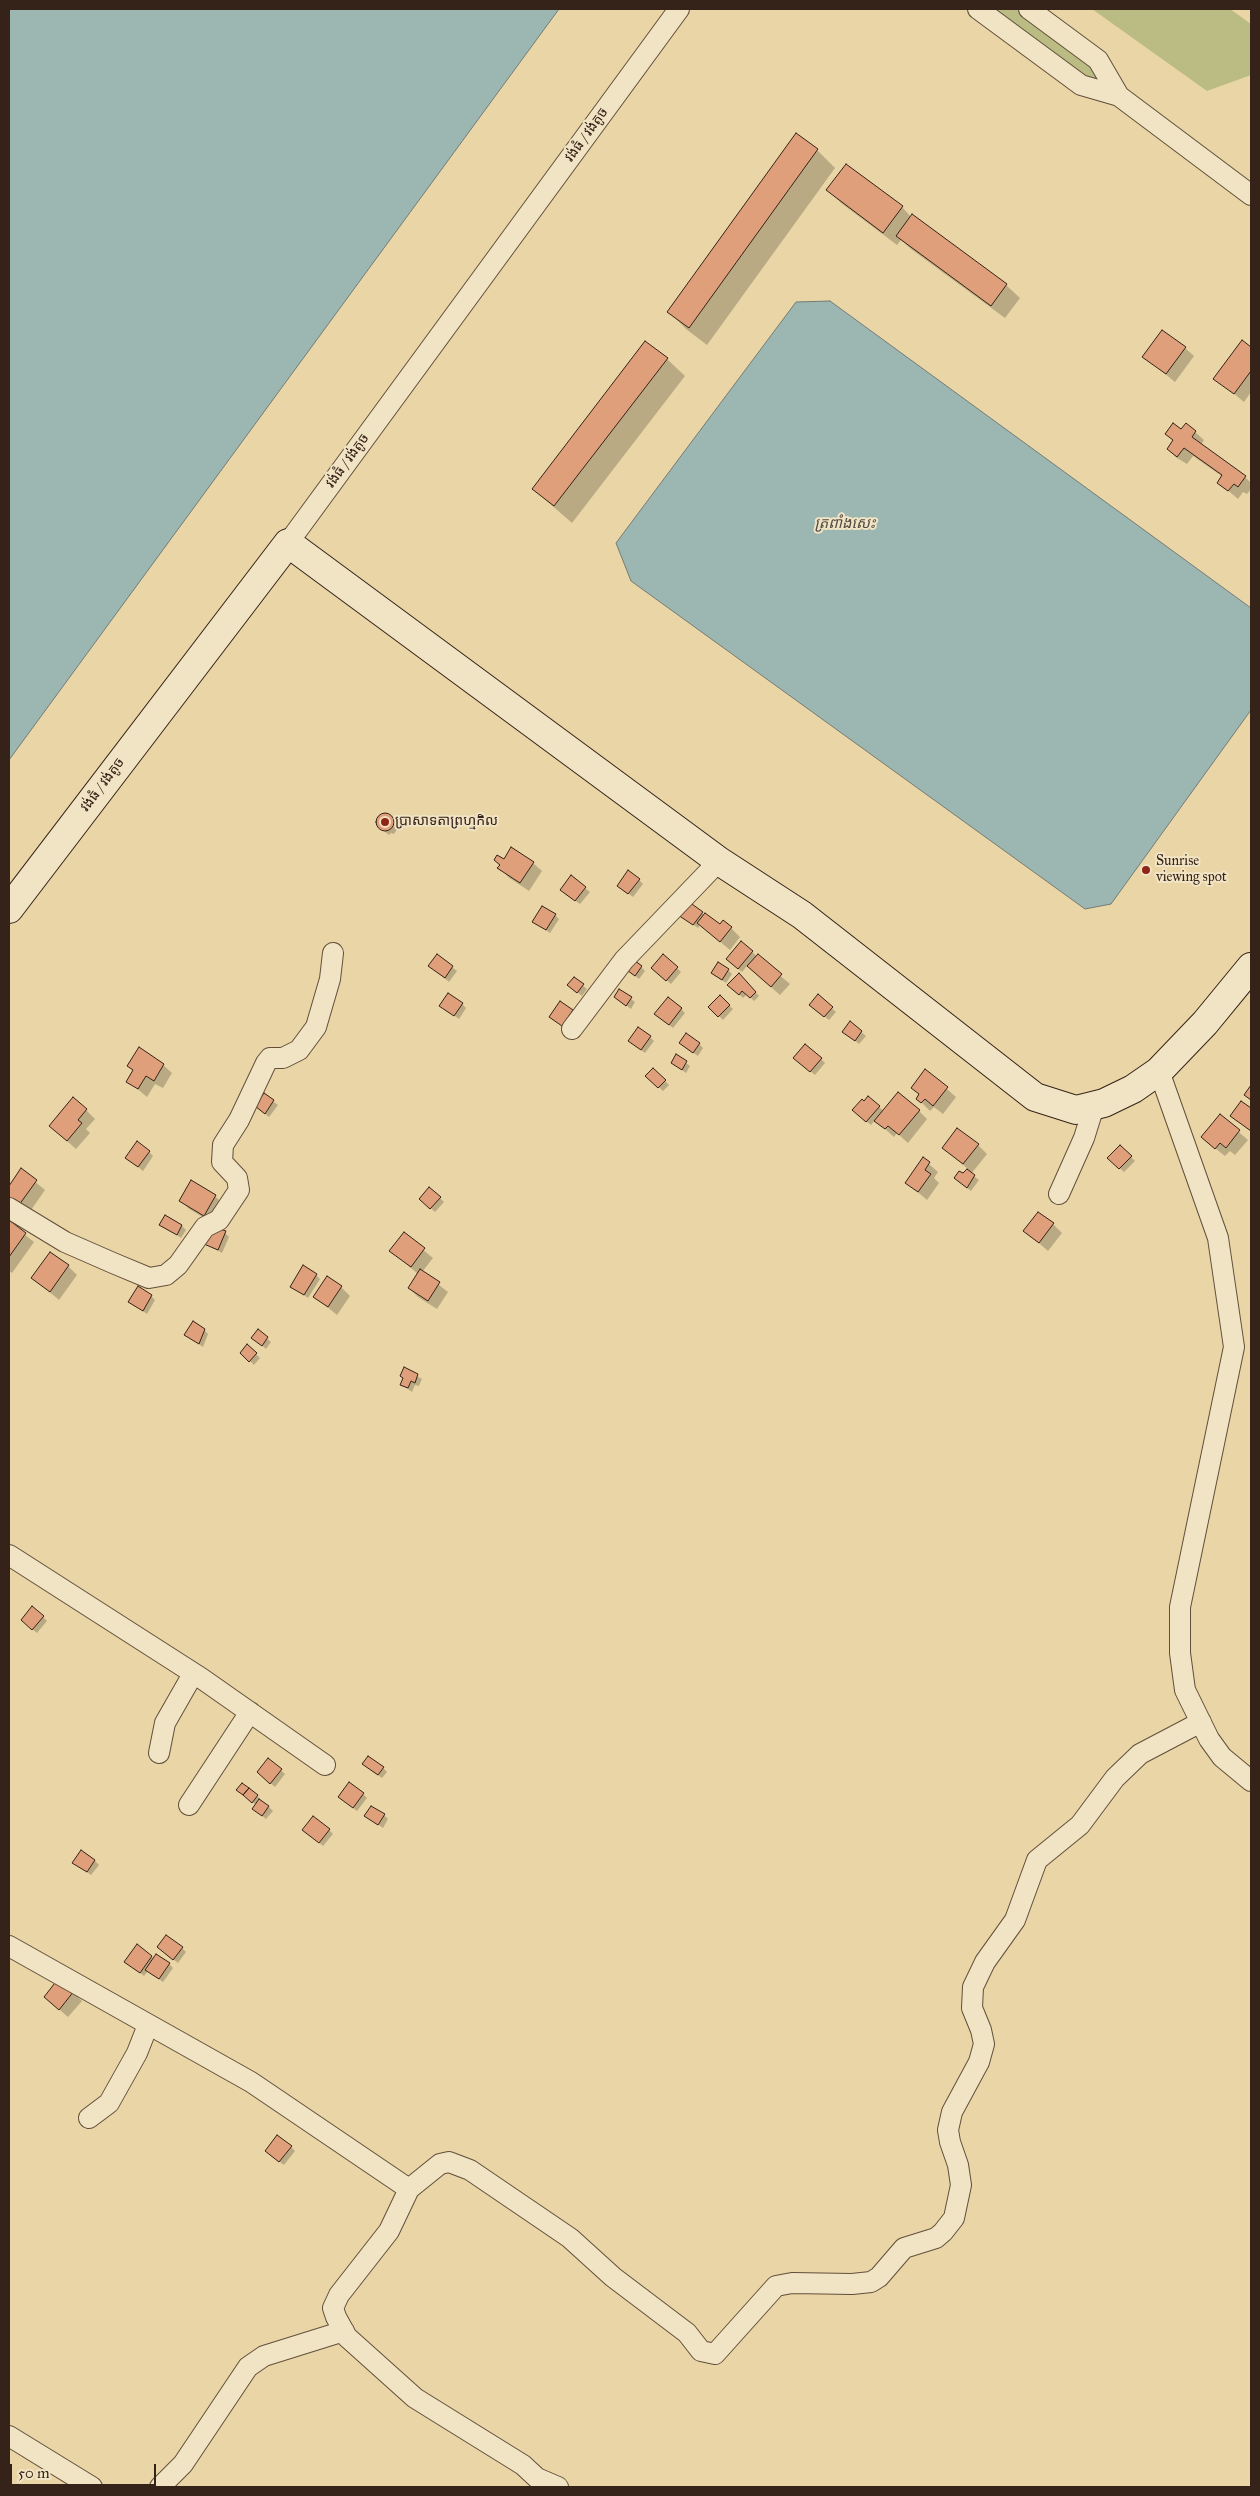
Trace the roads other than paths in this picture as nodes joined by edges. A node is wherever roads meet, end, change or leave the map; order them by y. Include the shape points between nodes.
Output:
1 (679, 9) edge
2 (978, 9) edge
3 (1029, 9) edge
4 (1119, 96) junction
5 (1251, 195) edge
6 (288, 543) junction
7 (719, 861) junction
8 (9, 908) edge
9 (333, 953) dead end
10 (1251, 967) edge
11 (572, 1029) dead end
12 (1159, 1070) junction
13 (1094, 1106) junction
14 (1059, 1194) dead end
15 (9, 1208) edge
16 (9, 1555) edge
17 (193, 1674) junction
18 (250, 1712) junction
19 (1201, 1722) junction
20 (159, 1753) dead end
21 (325, 1765) dead end
22 (1251, 1781) edge
23 (189, 1805) dead end
24 (9, 1946) edge
25 (148, 2025) junction
26 (89, 2118) dead end
27 (409, 2189) junction
28 (344, 2331) junction
29 (9, 2436) edge
30 (92, 2487) edge
31 (160, 2487) edge
32 (558, 2487) edge

1 - 6 street, វង់ធំ / វង់តូច
2 - 4 street via 1081,85
3 - 4 street via 1098,60
4 - 5 street
6 - 7 main road
6 - 8 main road, វង់ធំ / វង់តូច
7 - 11 street via 624,960
7 - 13 main road via 802,915 1035,1097 1076,1110
9 - 15 street via 330,979 316,1027 299,1050 282,1058 270,1058 266,1063 239,1120 223,1145 222,1162 237,1178 239,1190 219,1220 205,1227 178,1265 166,1275 149,1278 113,1263 66,1242
10 - 12 main road via 1205,1023
12 - 13 main road via 1133,1089
12 - 19 street via 1218,1238 1234,1347 1180,1607 1180,1652 1185,1690
13 - 14 street via 1084,1138
16 - 17 street
17 - 18 street
17 - 20 street via 165,1722
18 - 21 street
18 - 23 street
19 - 22 street via 1222,1757
19 - 27 street via 1140,1754 1115,1778 1080,1825 1038,1860 1015,1920 985,1962 973,1987 972,2008 984,2044 979,2062 952,2112 948,2130 961,2185 954,2218 936,2238 904,2248 871,2282 792,2282 776,2286 718,2352 706,2354 687,2333 619,2282 570,2238 470,2170 449,2162 440,2164
24 - 25 street
25 - 26 street via 137,2053 109,2103
25 - 27 street via 251,2082
27 - 28 street via 389,2231 339,2295 333,2308
28 - 31 street via 264,2356 248,2367 183,2464
28 - 32 street via 415,2398 538,2478
29 - 30 street

